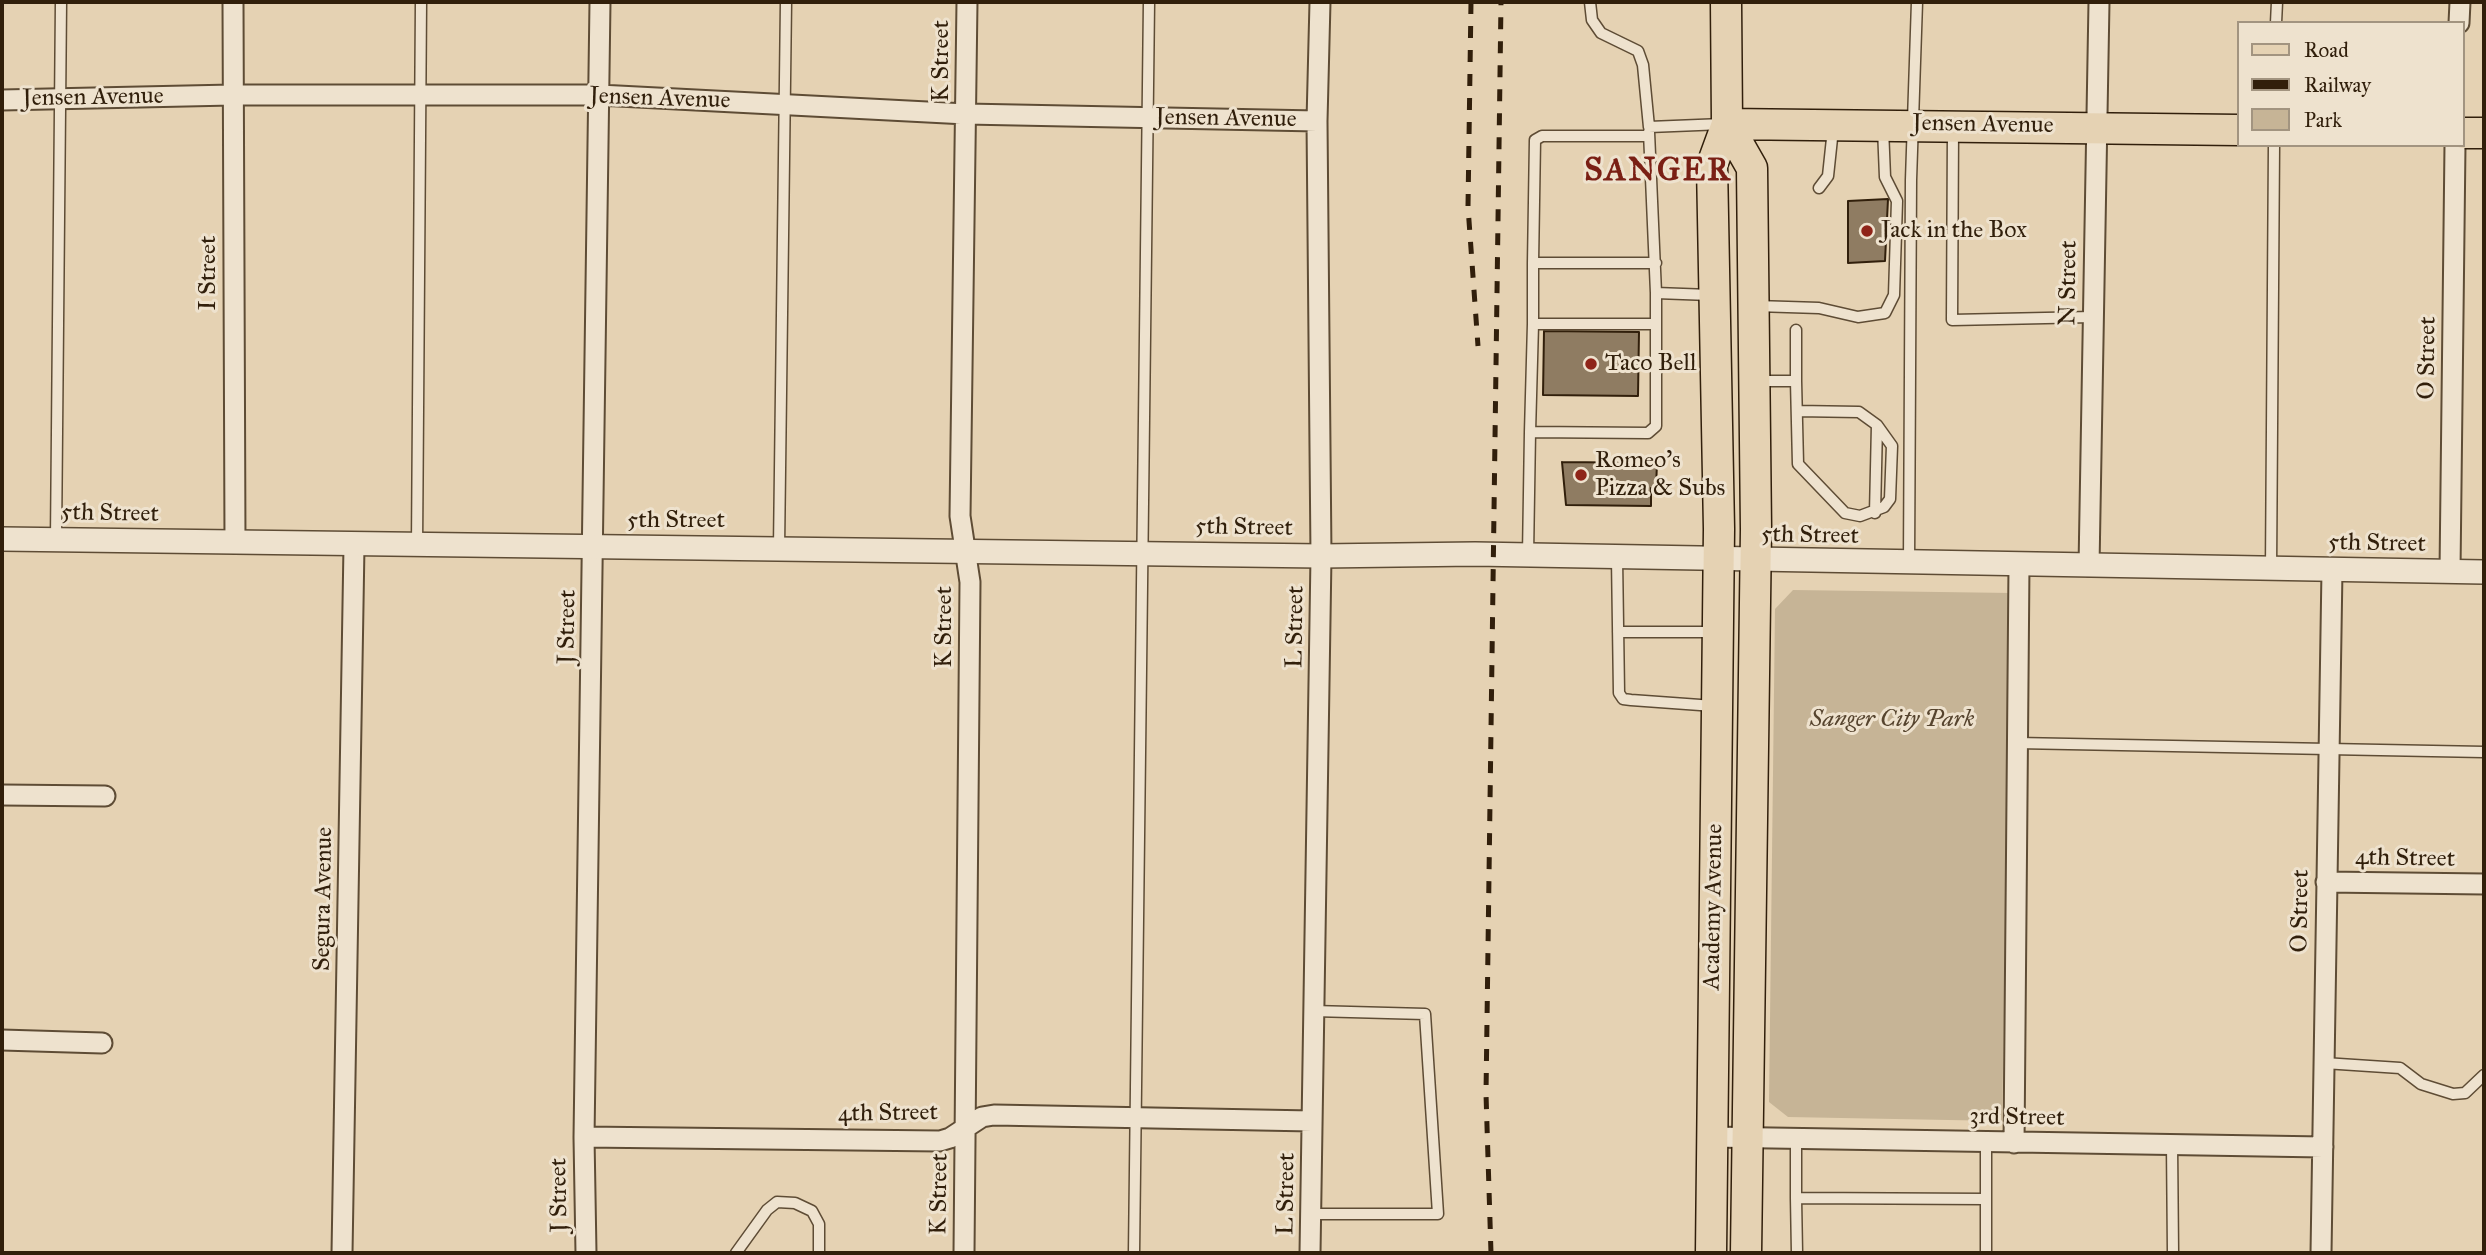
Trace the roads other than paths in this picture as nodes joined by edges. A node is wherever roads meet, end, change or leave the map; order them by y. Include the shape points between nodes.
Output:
1 (61, 2) edge
2 (233, 2) edge
3 (421, 2) edge
4 (600, 2) edge
5 (786, 2) edge
6 (967, 2) edge
7 (1149, 2) edge
8 (1320, 2) edge
9 (1590, 2) edge
10 (1726, 2) edge
11 (1917, 2) edge
12 (2099, 2) edge
13 (2277, 2) edge
14 (2460, 2) edge
15 (2276, 21) edge
16 (2459, 21) edge
17 (232, 95) junction
18 (419, 95) junction
19 (599, 95) junction
20 (59, 99) junction
21 (2, 100) edge
22 (785, 104) junction
23 (966, 114) junction
24 (1150, 117) junction
25 (1317, 121) junction
26 (1834, 123) junction
27 (1727, 124) junction
28 (1883, 124) junction
29 (1915, 124) junction
30 (1953, 125) junction
31 (2097, 128) junction
32 (2238, 130) edge
33 (1649, 131) junction
34 (2465, 133) edge
35 (2484, 133) edge
36 (2274, 147) edge
37 (2455, 147) edge
38 (1819, 188) dead end
39 (1533, 263) junction
40 (1656, 263) junction
41 (1656, 293) junction
42 (1712, 295) junction
43 (1752, 306) junction
44 (2092, 317) junction
45 (1533, 324) junction
46 (1656, 324) junction
47 (1796, 330) dead end
48 (1753, 381) junction
49 (1796, 382) junction
50 (1797, 411) junction
51 (1877, 425) junction
52 (1530, 432) junction
53 (1875, 513) junction
54 (2, 539) edge
55 (56, 540) junction
56 (235, 543) junction
57 (354, 545) junction
58 (417, 546) junction
59 (594, 547) junction
60 (779, 548) junction
61 (966, 550) junction
62 (1140, 552) junction
63 (1321, 556) junction
64 (1528, 556) junction
65 (1617, 557) junction
66 (1719, 560) junction
67 (1756, 561) junction
68 (1909, 564) junction
69 (2019, 565) junction
70 (2088, 566) junction
71 (2271, 569) junction
72 (2332, 570) junction
73 (2450, 571) junction
74 (2484, 572) edge
75 (1618, 632) junction
76 (1718, 632) junction
77 (1718, 707) junction
78 (2017, 743) junction
79 (2327, 749) junction
80 (2484, 752) edge
81 (1717, 765) junction
82 (2, 795) edge
83 (105, 796) dead end
84 (1752, 878) junction
85 (2326, 882) junction
86 (2484, 884) edge
87 (1313, 1011) junction
88 (2, 1040) edge
89 (102, 1043) dead end
90 (2324, 1063) junction
91 (2484, 1075) edge
92 (1135, 1117) junction
93 (1312, 1121) junction
94 (965, 1126) junction
95 (583, 1137) junction
96 (1711, 1137) junction
97 (1747, 1138) junction
98 (1796, 1139) junction
99 (1986, 1143) junction
100 (2014, 1143) junction
101 (2172, 1144) junction
102 (2323, 1147) junction
103 (1796, 1198) junction
104 (1986, 1199) junction
105 (1311, 1214) junction
106 (342, 1253) edge
107 (586, 1253) edge
108 (736, 1253) edge
109 (819, 1253) edge
110 (964, 1253) edge
111 (1134, 1253) edge
112 (1310, 1253) edge
113 (1711, 1253) edge
114 (1746, 1253) edge
115 (1797, 1253) edge
116 (1986, 1253) edge
117 (2173, 1253) edge
118 (2321, 1253) edge

1 - 20 lane
2 - 17 street, I Street
3 - 18 lane
4 - 19 street, J Street
5 - 22 lane
6 - 23 street, K Street
7 - 24 lane
8 - 25 street, L Street
9 - 33 lane via 1592,20 1601,33 1638,51
10 - 27 main road
11 - 29 lane
12 - 31 street, N Street
13 - 15 lane
14 - 16 street
17 - 18 street, Jensen Avenue
17 - 20 street, Jensen Avenue
17 - 56 street, I Street
18 - 19 street, Jensen Avenue
18 - 58 lane
19 - 22 street, Jensen Avenue
19 - 59 street, J Street
20 - 21 street, Jensen Avenue
20 - 55 lane
22 - 23 street, Jensen Avenue
22 - 60 lane
23 - 24 street, Jensen Avenue
23 - 61 street, K Street via 960,516
24 - 25 street, Jensen Avenue
24 - 62 lane
25 - 63 street, L Street
26 - 27 main road, Jensen Avenue
26 - 28 main road, Jensen Avenue
26 - 38 lane via 1828,176
27 - 33 lane
27 - 42 main road, Academy Avenue via 1712,165
27 - 43 main road, Academy Avenue via 1752,168
28 - 29 main road, Jensen Avenue
28 - 43 lane via 1885,177 1897,201 1894,295 1885,313 1858,317 1819,308
29 - 30 main road, Jensen Avenue
29 - 68 lane
30 - 31 main road, Jensen Avenue
30 - 44 lane via 1952,320
31 - 32 main road, Jensen Avenue
31 - 44 street, N Street
33 - 39 lane via 1535,140
33 - 40 lane
34 - 35 main road
36 - 71 lane
37 - 73 street, O Street
39 - 40 lane
39 - 45 lane
40 - 41 lane
41 - 42 lane
41 - 46 lane
42 - 66 main road, Academy Avenue
43 - 48 main road, Academy Avenue
44 - 70 street, N Street
45 - 46 lane
45 - 52 lane
46 - 52 lane via 1656,426 1648,433
47 - 49 lane
48 - 49 lane
48 - 67 main road, Academy Avenue
49 - 50 lane
50 - 51 lane via 1859,412
50 - 53 lane via 1798,464 1845,513
51 - 53 lane
51 - 53 lane via 1892,446 1891,499
52 - 64 lane
54 - 55 street, 5th Street
55 - 56 street, 5th Street
56 - 57 street, 5th Street
57 - 58 street, 5th Street
57 - 106 street, Segura Avenue
58 - 59 street, 5th Street
59 - 60 street, 5th Street
59 - 95 street, J Street
60 - 61 street, 5th Street
61 - 62 street, 5th Street
61 - 94 street, K Street via 970,582
62 - 63 street, 5th Street
62 - 92 lane
63 - 64 street, 5th Street
63 - 87 street, L Street
64 - 65 street, 5th Street
65 - 66 street, 5th Street
65 - 75 lane
66 - 67 street, 5th Street
66 - 76 main road, Academy Avenue
67 - 68 street, 5th Street
67 - 84 main road, Academy Avenue
68 - 69 street, 5th Street
69 - 70 street, 5th Street
69 - 78 street
70 - 71 street, 5th Street
71 - 72 street, 5th Street
72 - 73 street, 5th Street
72 - 79 street, O Street
73 - 74 street, 5th Street
75 - 76 lane
75 - 77 lane via 1619,693 1623,699
76 - 77 main road, Academy Avenue
77 - 81 main road, Academy Avenue
78 - 79 lane
78 - 100 street
79 - 80 lane
79 - 85 street, O Street
81 - 84 main road via 1733,781 1734,839
81 - 96 main road, Academy Avenue
82 - 83 street
84 - 97 main road, Academy Avenue
85 - 86 street, 4th Street
85 - 90 street, O Street
87 - 93 street, L Street
87 - 105 lane via 1425,1014 1438,1214
88 - 89 street
90 - 91 lane via 2400,1068 2421,1084 2453,1094 2465,1093
90 - 102 street, O Street
92 - 93 street, 4th Street
92 - 94 street, 4th Street via 994,1115
92 - 111 lane
93 - 105 street, L Street
94 - 95 street, 4th Street via 940,1141
94 - 110 street, K Street
95 - 107 street, J Street
96 - 97 street, 3rd Street
96 - 113 main road, Academy Avenue
97 - 98 street, 3rd Street
97 - 114 main road, Academy Avenue
98 - 99 street, 3rd Street
98 - 103 lane
99 - 100 street, 3rd Street
99 - 104 lane
100 - 101 street, 3rd Street
101 - 102 street, 3rd Street
101 - 117 lane
102 - 118 street, O Street
103 - 104 lane
103 - 115 lane
104 - 116 lane
105 - 112 street, L Street
108 - 109 lane via 777,1202 795,1203 812,1211 819,1224

